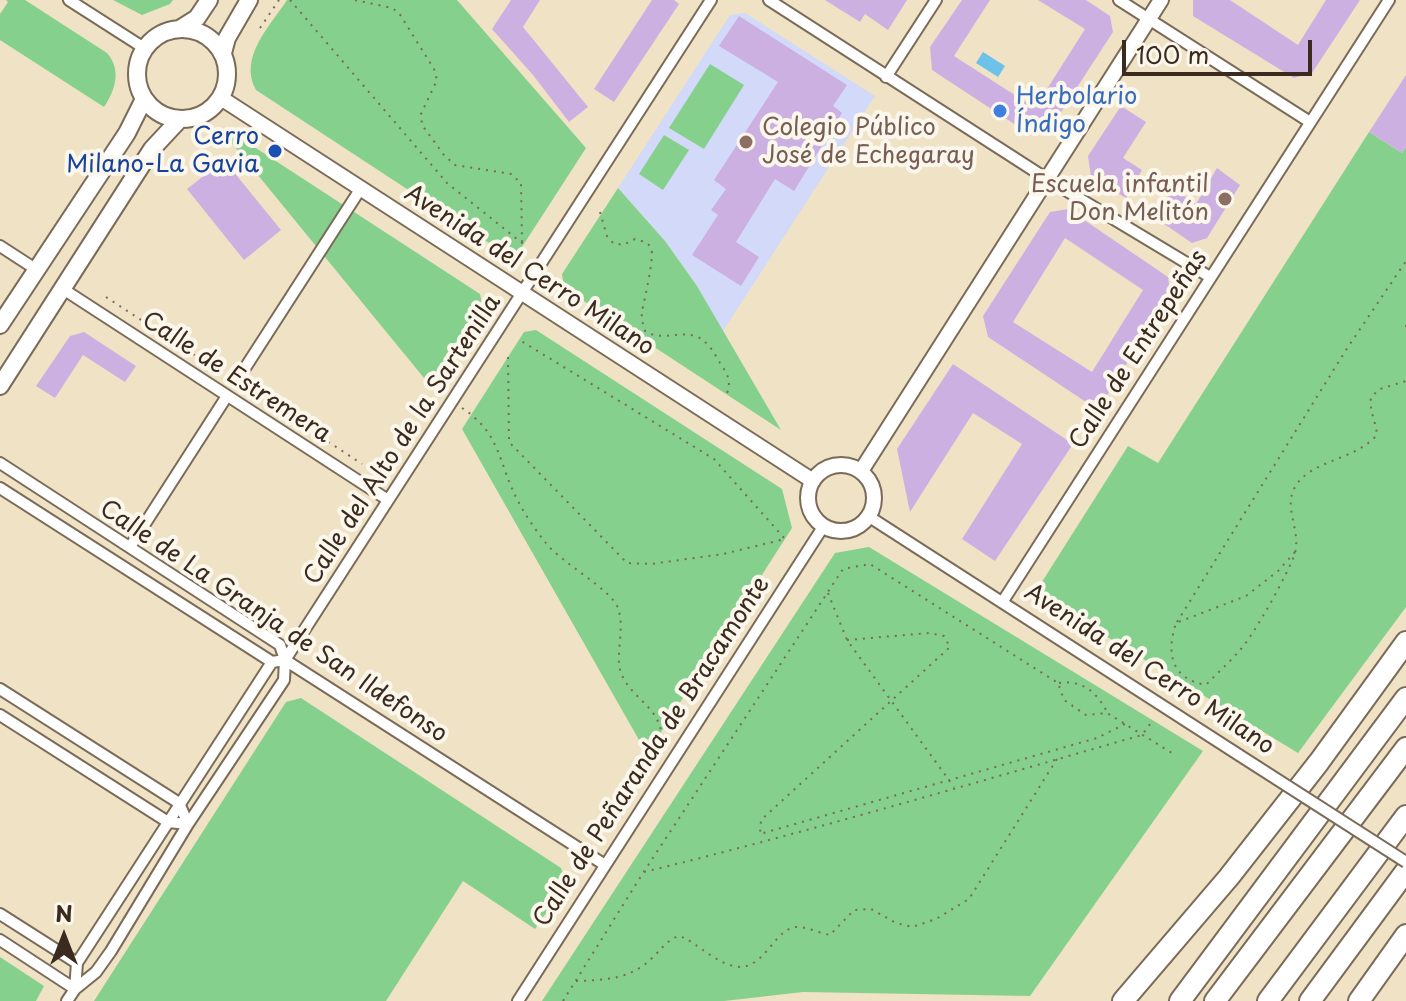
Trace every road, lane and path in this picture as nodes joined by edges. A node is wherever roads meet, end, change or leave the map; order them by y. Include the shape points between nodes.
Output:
1 (69, 0) edge
2 (209, 0) edge
3 (249, 0) edge
4 (279, 0) edge
5 (290, 0) edge
6 (355, 0) edge
7 (711, 0) edge
8 (769, 0) edge
9 (936, 0) edge
10 (1119, 0) edge
11 (1161, 0) edge
12 (1389, 0) edge
13 (1149, 19) junction
14 (181, 28) junction
15 (260, 28) dead end
16 (144, 48) junction
17 (223, 53) junction
18 (886, 77) junction
19 (221, 98) junction
20 (144, 99) junction
21 (179, 120) junction
22 (1310, 122) junction
23 (1047, 179) junction
24 (361, 188) junction
25 (600, 212) dead end
26 (522, 244) junction
27 (0, 246) edge
28 (527, 247) dead end
29 (1406, 261) edge
30 (37, 270) junction
31 (1210, 277) junction
32 (63, 289) junction
33 (522, 293) junction
34 (0, 325) edge
35 (518, 339) dead end
36 (508, 357) dead end
37 (1406, 381) edge
38 (236, 382) dead end
39 (0, 386) edge
40 (227, 396) junction
41 (725, 398) dead end
42 (451, 401) junction
43 (0, 463) edge
44 (861, 471) junction
45 (813, 481) junction
46 (0, 488) edge
47 (388, 500) junction
48 (868, 516) junction
49 (823, 527) junction
50 (130, 547) junction
51 (1295, 552) junction
52 (828, 592) junction
53 (1003, 601) junction
54 (1176, 623) junction
55 (847, 640) junction
56 (1406, 642) edge
57 (285, 660) junction
58 (272, 662) junction
59 (1180, 675) junction
60 (1058, 683) junction
61 (0, 689) edge
62 (1173, 689) dead end
63 (1406, 698) edge
64 (892, 700) junction
65 (1107, 713) junction
66 (0, 715) edge
67 (1153, 720) dead end
68 (1125, 724) junction
69 (1142, 735) junction
70 (1406, 748) edge
71 (678, 750) junction
72 (1172, 753) dead end
73 (1057, 759) junction
74 (948, 780) junction
75 (954, 787) junction
76 (179, 803) junction
77 (1406, 816) edge
78 (168, 822) junction
79 (188, 824) junction
80 (1406, 862) edge
81 (605, 865) junction
82 (1406, 871) edge
83 (643, 873) junction
84 (1254, 902) junction
85 (0, 914) edge
86 (1406, 935) edge
87 (0, 940) edge
88 (77, 963) junction
89 (576, 981) junction
90 (75, 989) junction
91 (67, 1001) edge
92 (518, 1001) edge
93 (563, 1001) edge
94 (1123, 1001) edge
95 (1170, 1001) edge
96 (1180, 1001) edge
97 (1215, 1001) edge
98 (1268, 1001) edge
99 (1311, 1001) edge
100 (1359, 1001) edge

1 - 16 street
2 - 14 main road via 197,18
3 - 17 main road
4 - 15 path
5 - 26 path via 447,183
6 - 26 path via 399,13 434,69 437,80 421,114 422,125 444,155 455,165 511,174 521,183
7 - 33 street, Calle del Alto de la Sartenilla
8 - 18 street
9 - 18 street
10 - 13 street
11 - 13 main road
12 - 22 street, Calle de Entrepeñas
13 - 22 street
13 - 23 main road
14 - 16 main road via 155,37
14 - 17 main road via 198,31
16 - 20 main road via 137,63
17 - 19 main road via 228,75
18 - 23 street
19 - 21 main road via 203,114
19 - 24 main road, Avenida del Cerro Milano
20 - 21 main road via 153,110
20 - 30 main road
21 - 32 main road via 152,149
22 - 31 street, Calle de Entrepeñas
23 - 31 street
23 - 44 main road
24 - 33 main road, Avenida del Cerro Milano
24 - 38 street
25 - 41 path via 613,243 635,239 651,248 641,315 645,331 705,341 729,376
26 - 28 path
27 - 30 street
29 - 54 path
30 - 34 main road
31 - 53 street, Calle de Entrepeñas
32 - 39 main road
32 - 40 street, Calle de Estremera
33 - 42 street, Calle del Alto de la Sartenilla
33 - 45 main road, Avenida del Cerro Milano
35 - 36 path via 714,459 785,539 723,554 627,563 509,442
37 - 51 path via 1371,397 1369,410 1377,435 1367,446 1303,475 1295,486 1290,498
40 - 47 street, Calle de Estremera
40 - 50 street
42 - 47 street, Calle del Alto de la Sartenilla
42 - 71 path via 489,432 518,501 547,545 612,599 620,619 622,678 651,711 660,734
43 - 50 street, Calle de La Granja de San Ildefonso
44 - 45 main road via 829,467
44 - 48 main road via 874,492
45 - 49 main road via 810,509
46 - 58 street, Calle de La Granja de San Ildefonso
47 - 57 street, Calle del Alto de la Sartenilla
48 - 49 main road via 852,530
48 - 53 street, Avenida del Cerro Milano
49 - 71 street, Calle de Peñaranda de Bracamonte
50 - 57 street, Calle de La Granja de San Ildefonso via 280,645
51 - 54 path via 1246,596
51 - 59 path via 1243,647 1206,685
52 - 55 path
52 - 60 path via 843,569 870,564
52 - 83 path
53 - 80 street, Avenida del Cerro Milano, bridge
54 - 59 path via 1174,663
55 - 64 path
55 - 64 path via 944,636 950,647
56 - 94 highway via 1229,877
57 - 58 street
57 - 79 street, Calle del Alto de la Sartenilla via 284,680
57 - 81 street, Calle de La Granja de San Ildefonso
58 - 76 street, Calle del Alto de la Sartenilla
59 - 62 path
60 - 65 path via 1075,681 1099,696
60 - 65 path via 1064,700 1086,715
61 - 76 street
63 - 84 highway
64 - 74 path
64 - 74 path via 761,820 760,834
65 - 68 path
66 - 78 street
67 - 69 path
68 - 69 path
68 - 74 path via 1097,738
69 - 72 path
69 - 73 path
70 - 97 highway
71 - 81 street, Calle de Peñaranda de Bracamonte
73 - 75 path
73 - 89 path via 969,899 936,919 912,927 871,909 854,910 830,935 798,926 787,931 743,968 678,936 647,963 614,980
74 - 75 path
75 - 83 path via 832,825
76 - 78 street, Calle del Alto de la Sartenilla
76 - 79 street
77 - 98 highway
78 - 79 street
78 - 88 street, Calle del Alto de la Sartenilla
79 - 90 street, Calle del Alto de la Sartenilla via 96,972
81 - 92 street, Calle de Peñaranda de Bracamonte
82 - 99 highway
83 - 89 path
84 - 95 highway
84 - 96 highway
85 - 88 street
86 - 100 highway
87 - 90 street
88 - 90 street, Calle del Alto de la Sartenilla
89 - 93 path
90 - 91 street, Calle del Alto de la Sartenilla

